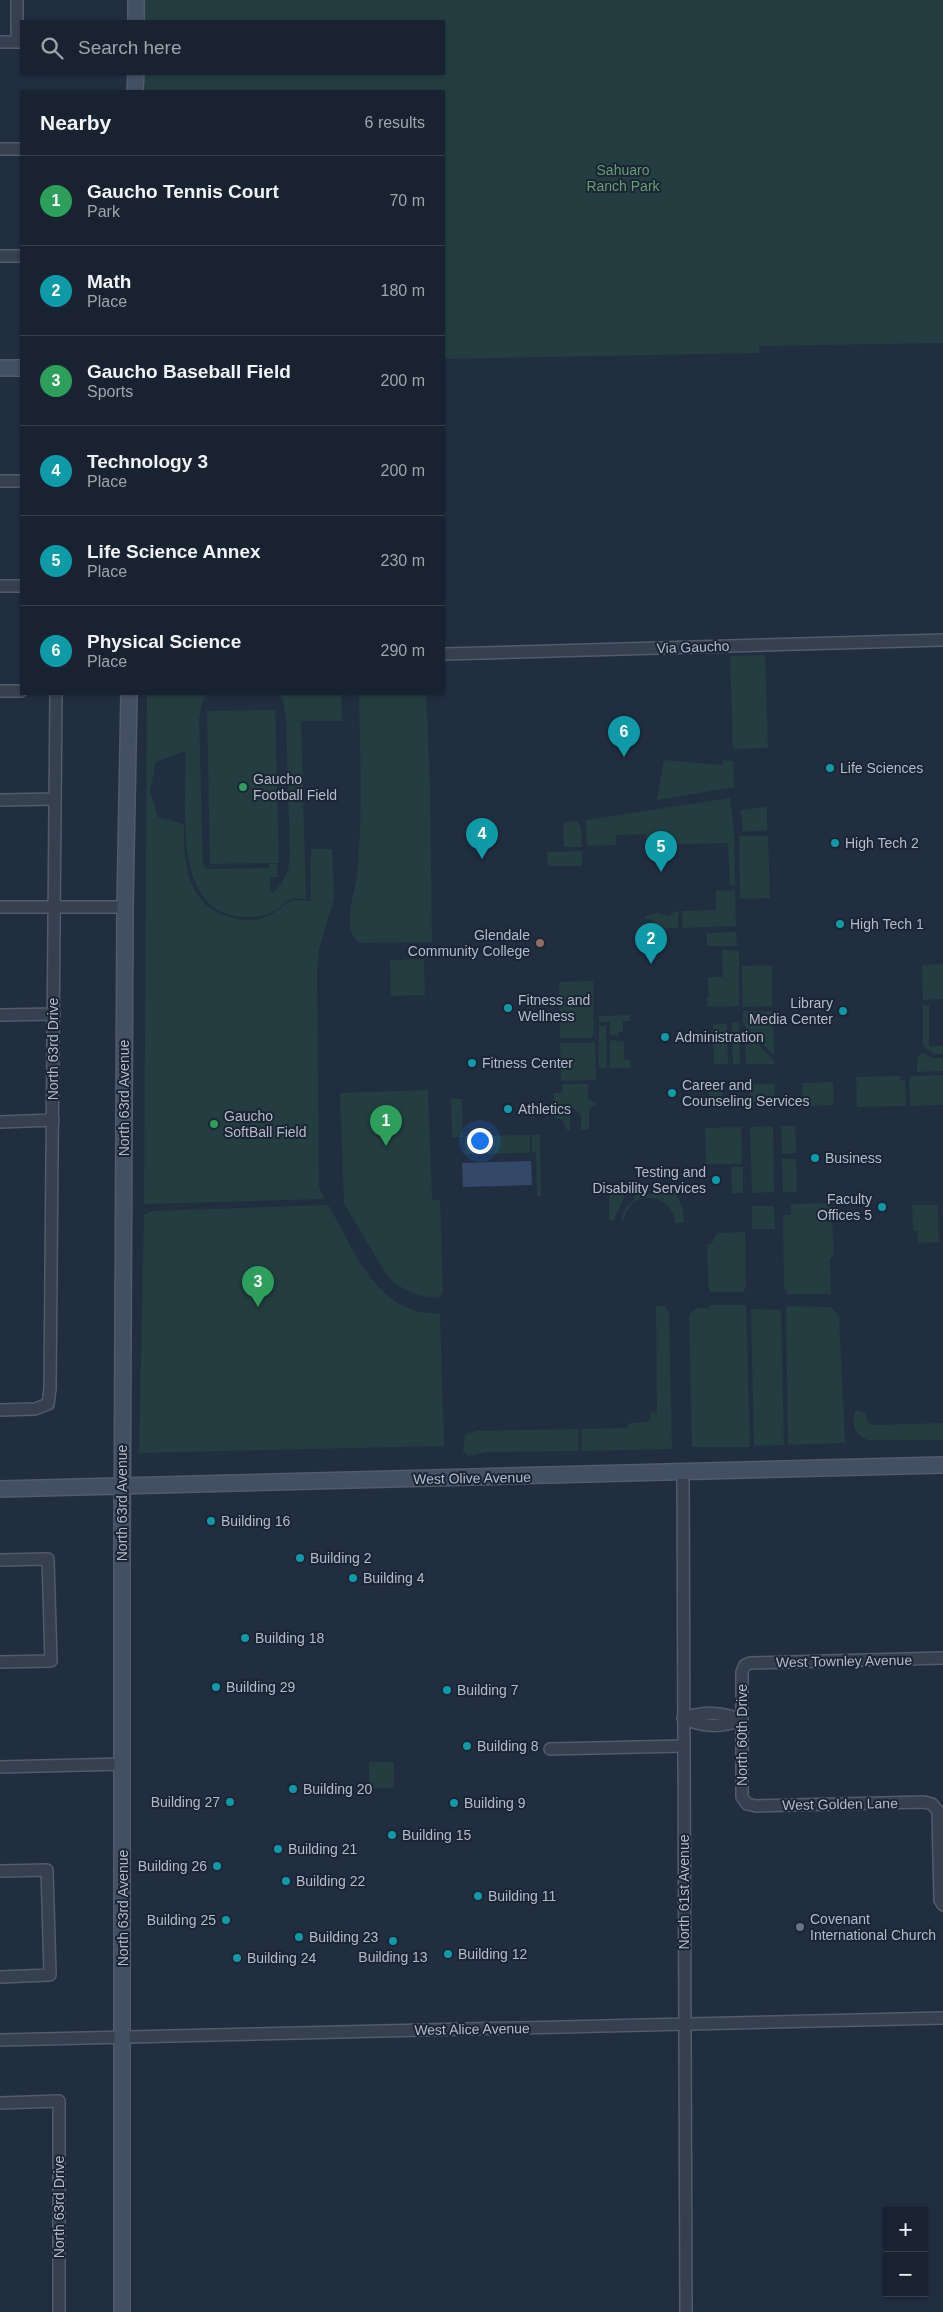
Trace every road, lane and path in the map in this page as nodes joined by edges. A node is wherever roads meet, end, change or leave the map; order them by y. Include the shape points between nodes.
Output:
1 (17, 0) edge
2 (136, 0) edge
3 (136, 20) edge
4 (0, 42) edge
5 (19, 42) edge
6 (136, 75) edge
7 (135, 90) edge
8 (0, 149) edge
9 (20, 149) edge
10 (0, 256) edge
11 (20, 256) edge
12 (0, 368) edge
13 (20, 368) edge
14 (20, 480) edge
15 (0, 481) edge
16 (0, 586) edge
17 (20, 586) edge
18 (943, 640) edge
19 (445, 654) edge
20 (0, 691) edge
21 (20, 691) edge
22 (56, 695) edge
23 (129, 695) edge
24 (55, 799) junction
25 (0, 800) edge
26 (54, 906) junction
27 (0, 907) edge
28 (125, 907) junction
29 (54, 1014) junction
30 (0, 1015) edge
31 (53, 1120) junction
32 (0, 1122) edge
33 (0, 1410) edge
34 (943, 1465) edge
35 (683, 1472) junction
36 (122, 1486) junction
37 (0, 1489) edge
38 (0, 1560) edge
39 (943, 1658) edge
40 (0, 1662) edge
41 (745, 1665) joint
42 (683, 1718) junction
43 (741, 1720) junction
44 (683, 1746) junction
45 (550, 1749) dead end
46 (122, 1764) junction
47 (0, 1767) edge
48 (747, 1804) joint
49 (0, 1871) edge
50 (943, 1905) edge
51 (0, 1976) edge
52 (943, 2018) edge
53 (684, 2024) junction
54 (122, 2038) junction
55 (0, 2040) edge
56 (0, 2102) edge
57 (59, 2312) edge
58 (122, 2312) edge
59 (686, 2312) edge

1 - 5 street
2 - 3 street
4 - 5 street
6 - 7 street
8 - 9 street
10 - 11 street
12 - 13 street
14 - 15 street
16 - 17 street
18 - 19 street, Via Gaucho
20 - 21 street
22 - 24 street, North 63rd Drive
23 - 28 street, North 63rd Avenue
24 - 25 street
24 - 26 street, North 63rd Drive
26 - 27 street
26 - 28 street
26 - 29 street, North 63rd Drive
28 - 36 street, North 63rd Avenue
29 - 30 street
29 - 31 street, North 63rd Drive
31 - 32 street
31 - 33 street, North 63rd Drive via 48,1404 35,1409
34 - 35 street, West Olive Avenue
35 - 36 street, West Olive Avenue
35 - 42 street, North 61st Avenue
36 - 37 street, West Olive Avenue
36 - 46 street, North 63rd Avenue
38 - 40 street via 48,1559 51,1661
39 - 41 street, West Townley Avenue
41 - 43 street, North 60th Drive
42 - 43 street via 727,1713
42 - 44 street, North 61st Avenue
43 - 48 street, North 60th Drive via 742,1797
44 - 45 street
44 - 53 street, North 61st Avenue
46 - 47 street
46 - 54 street, North 63rd Avenue
48 - 50 street, West Golden Lane via 932,1804 938,1811 940,1900
49 - 51 street via 47,1870 50,1975
52 - 53 street, West Alice Avenue
53 - 54 street, West Alice Avenue
53 - 59 street, North 61st Avenue
54 - 55 street, West Alice Avenue
54 - 58 street, North 63rd Avenue
56 - 57 street, North 63rd Drive via 58,2101

